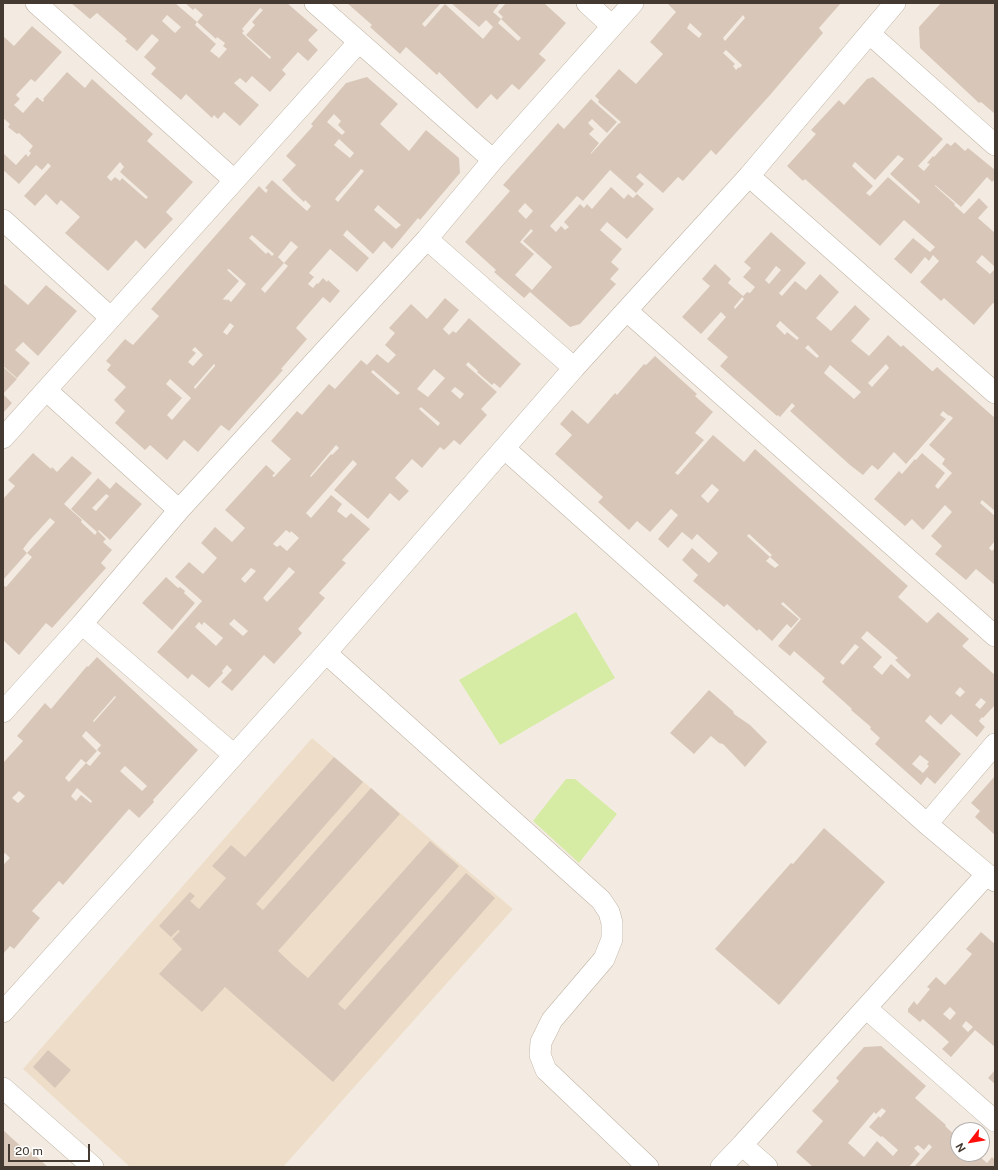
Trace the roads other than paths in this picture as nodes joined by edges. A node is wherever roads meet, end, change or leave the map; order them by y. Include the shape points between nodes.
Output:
1 (36, 3) edge
2 (315, 3) edge
3 (587, 3) edge
4 (633, 3) edge
5 (895, 3) edge
6 (612, 26) junction
7 (870, 34) junction
8 (358, 42) junction
9 (995, 145) edge
10 (493, 160) junction
11 (749, 176) junction
12 (234, 180) junction
13 (3, 220) edge
14 (427, 238) junction
15 (627, 311) junction
16 (110, 317) junction
17 (574, 368) junction
18 (46, 390) junction
19 (995, 393) edge
20 (3, 438) edge
21 (505, 448) junction
22 (179, 510) junction
23 (82, 624) junction
24 (995, 636) edge
25 (326, 653) junction
26 (3, 712) edge
27 (995, 744) edge
28 (234, 755) junction
29 (927, 824) junction
30 (991, 878) edge
31 (866, 1008) junction
32 (3, 1012) edge
33 (3, 1088) edge
34 (995, 1121) edge
35 (742, 1145) junction
36 (94, 1167) edge
37 (648, 1167) edge
38 (721, 1167) edge
39 (767, 1167) edge

1 - 12 street
2 - 8 street
3 - 6 street
4 - 6 street
5 - 7 street
6 - 10 street
7 - 9 street
7 - 11 street
8 - 10 street
8 - 12 street
10 - 14 street
11 - 15 street
11 - 19 street
12 - 16 street
13 - 16 street
14 - 17 street
14 - 22 street
15 - 17 street
15 - 24 street
16 - 18 street
17 - 21 street
18 - 20 street
18 - 22 street
21 - 25 street
21 - 29 street
22 - 23 street
23 - 26 street
23 - 28 street
25 - 28 street
25 - 37 street via 601,900 609,912 612,939 604,959 552,1020 542,1042 540,1055 546,1070
27 - 29 street
28 - 32 street
29 - 30 street
30 - 31 street
31 - 34 street
31 - 35 street
33 - 36 street
35 - 38 street
35 - 39 street

